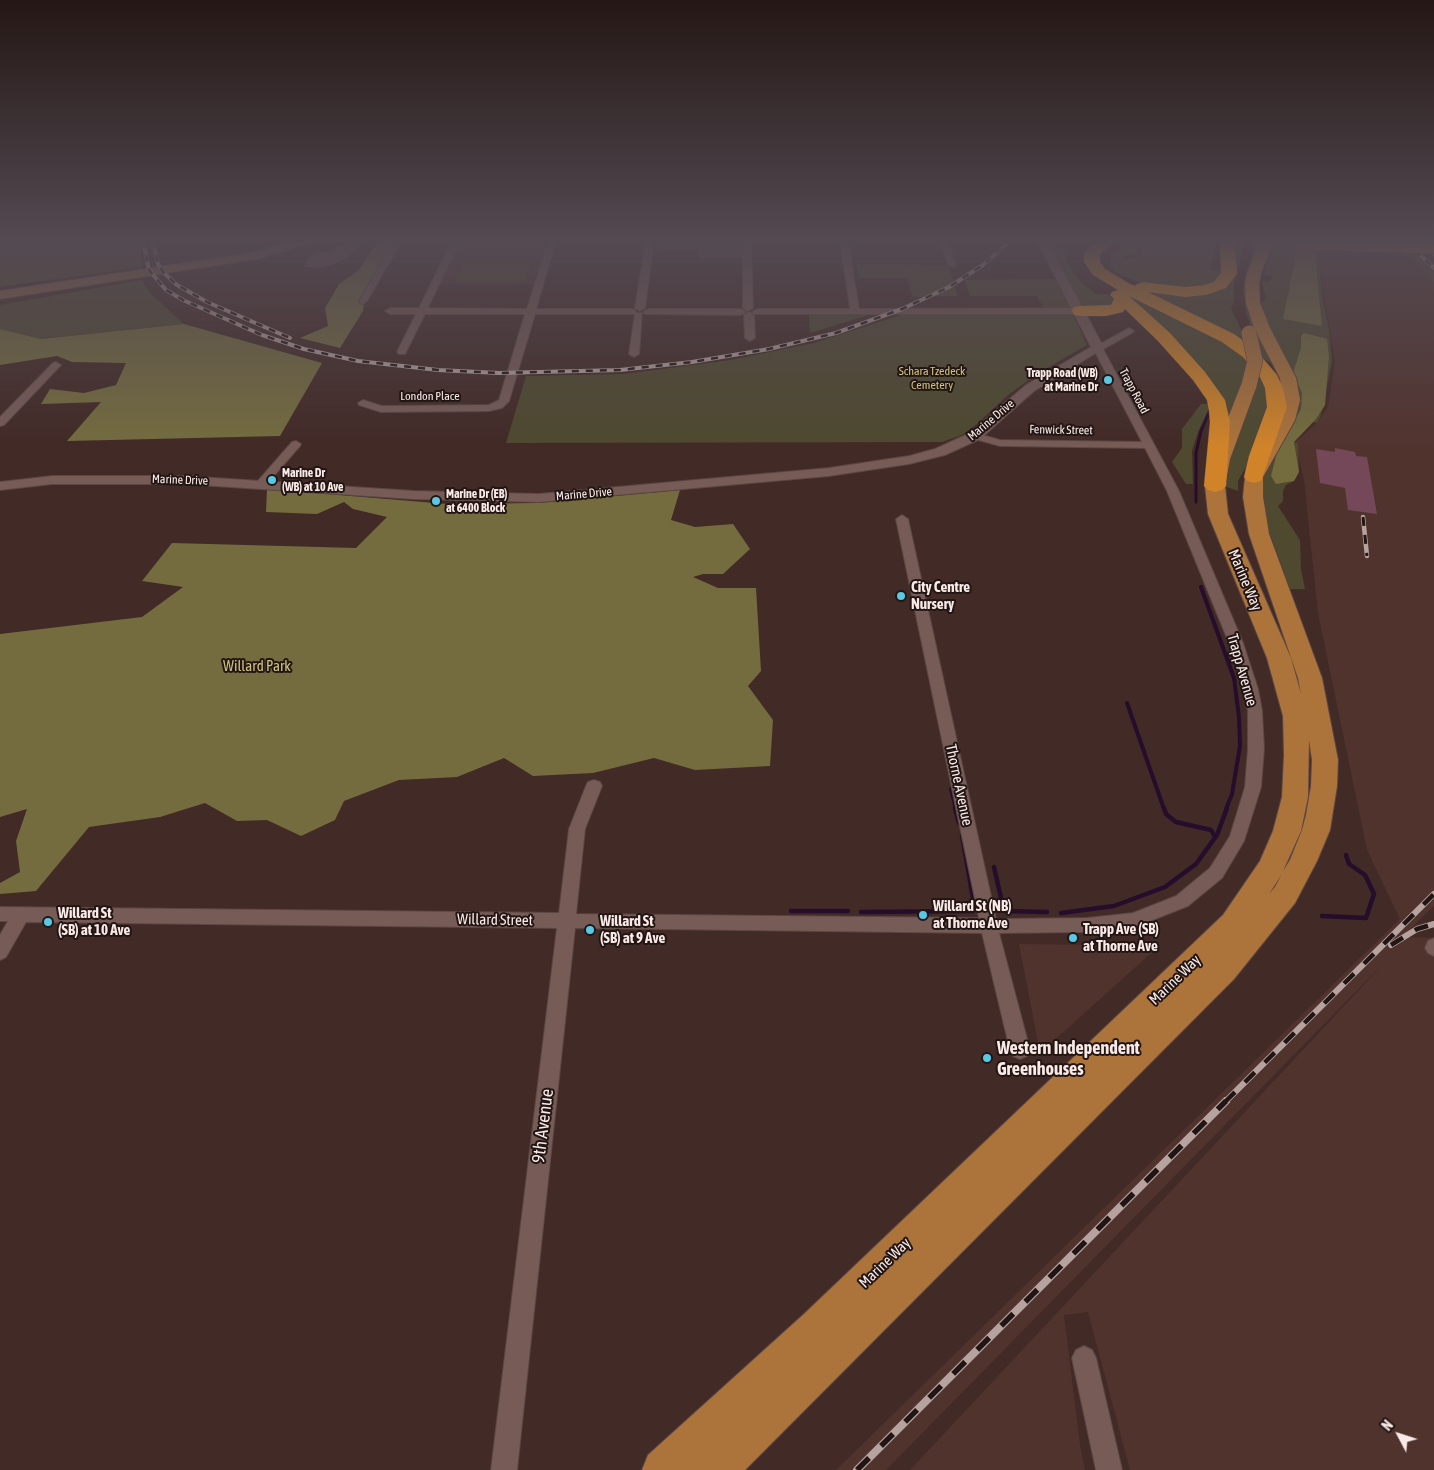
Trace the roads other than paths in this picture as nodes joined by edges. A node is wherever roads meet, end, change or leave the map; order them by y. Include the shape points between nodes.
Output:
1 (1111, 310) edge
2 (1137, 310) edge
3 (1170, 310) edge
4 (1242, 310) edge
5 (1256, 310) edge
6 (390, 311) dead end
7 (422, 311) junction
8 (530, 311) junction
9 (1080, 311) junction
10 (640, 312) junction
11 (749, 312) junction
12 (855, 312) joint
13 (1129, 331) dead end
14 (750, 338) dead end
15 (1098, 348) junction
16 (402, 352) dead end
17 (634, 354) dead end
18 (56, 365) dead end
19 (363, 403) dead end
20 (0, 423) edge
21 (975, 436) junction
22 (296, 444) dead end
23 (1149, 445) junction
24 (1254, 477) junction
25 (261, 484) junction
26 (0, 486) edge
27 (1215, 486) junction
28 (902, 519) dead end
29 (594, 786) dead end
30 (0, 914) edge
31 (21, 914) junction
32 (566, 920) junction
33 (990, 926) junction
34 (0, 952) edge
35 (1020, 1050) dead end
36 (1084, 1358) dead end
37 (504, 1470) edge
38 (663, 1470) edge
39 (715, 1470) edge
40 (1109, 1470) edge

1 - 9 highway
2 - 27 highway via 1199,376 1216,400 1220,422
3 - 24 highway via 1228,338 1249,353 1268,376 1277,407
4 - 27 main road, Marine Way, bridge via 1255,361 1221,459
5 - 24 main road, Marine Way via 1288,378 1291,400 1286,420
6 - 7 street
7 - 8 street
7 - 16 street
8 - 10 street
8 - 19 street, London Place via 504,401 498,406 381,409
9 - 12 street
9 - 15 street
10 - 11 street
10 - 17 street
11 - 12 street
11 - 14 street
13 - 15 street, Marine Drive
15 - 21 street, Marine Drive via 1030,388
15 - 23 street, Trapp Road
18 - 20 street
21 - 23 street, Fenwick Street via 1000,443
21 - 25 street, Marine Drive via 927,456 874,467 548,497 431,496
22 - 25 street
23 - 33 street, Trapp Avenue via 1173,491 1236,643 1251,689 1256,749 1253,787 1244,819 1238,837 1216,873 1182,901 1160,912 1134,920 1087,925
24 - 39 main road, Marine Way via 1253,497 1259,534 1310,678 1325,760 1316,830 1285,895 1223,970
25 - 26 street, Marine Drive via 118,478
27 - 38 main road, Marine Way via 1218,514 1279,658 1295,716 1295,797 1272,866 1233,924 818,1328
28 - 33 street, Thorne Avenue
29 - 32 street, 9th Avenue via 576,829
30 - 31 street, Willard Street
31 - 32 street, Willard Street
31 - 34 street
32 - 33 street, Willard Street
32 - 37 street, 9th Avenue
33 - 35 street, Thorne Avenue
36 - 40 street

